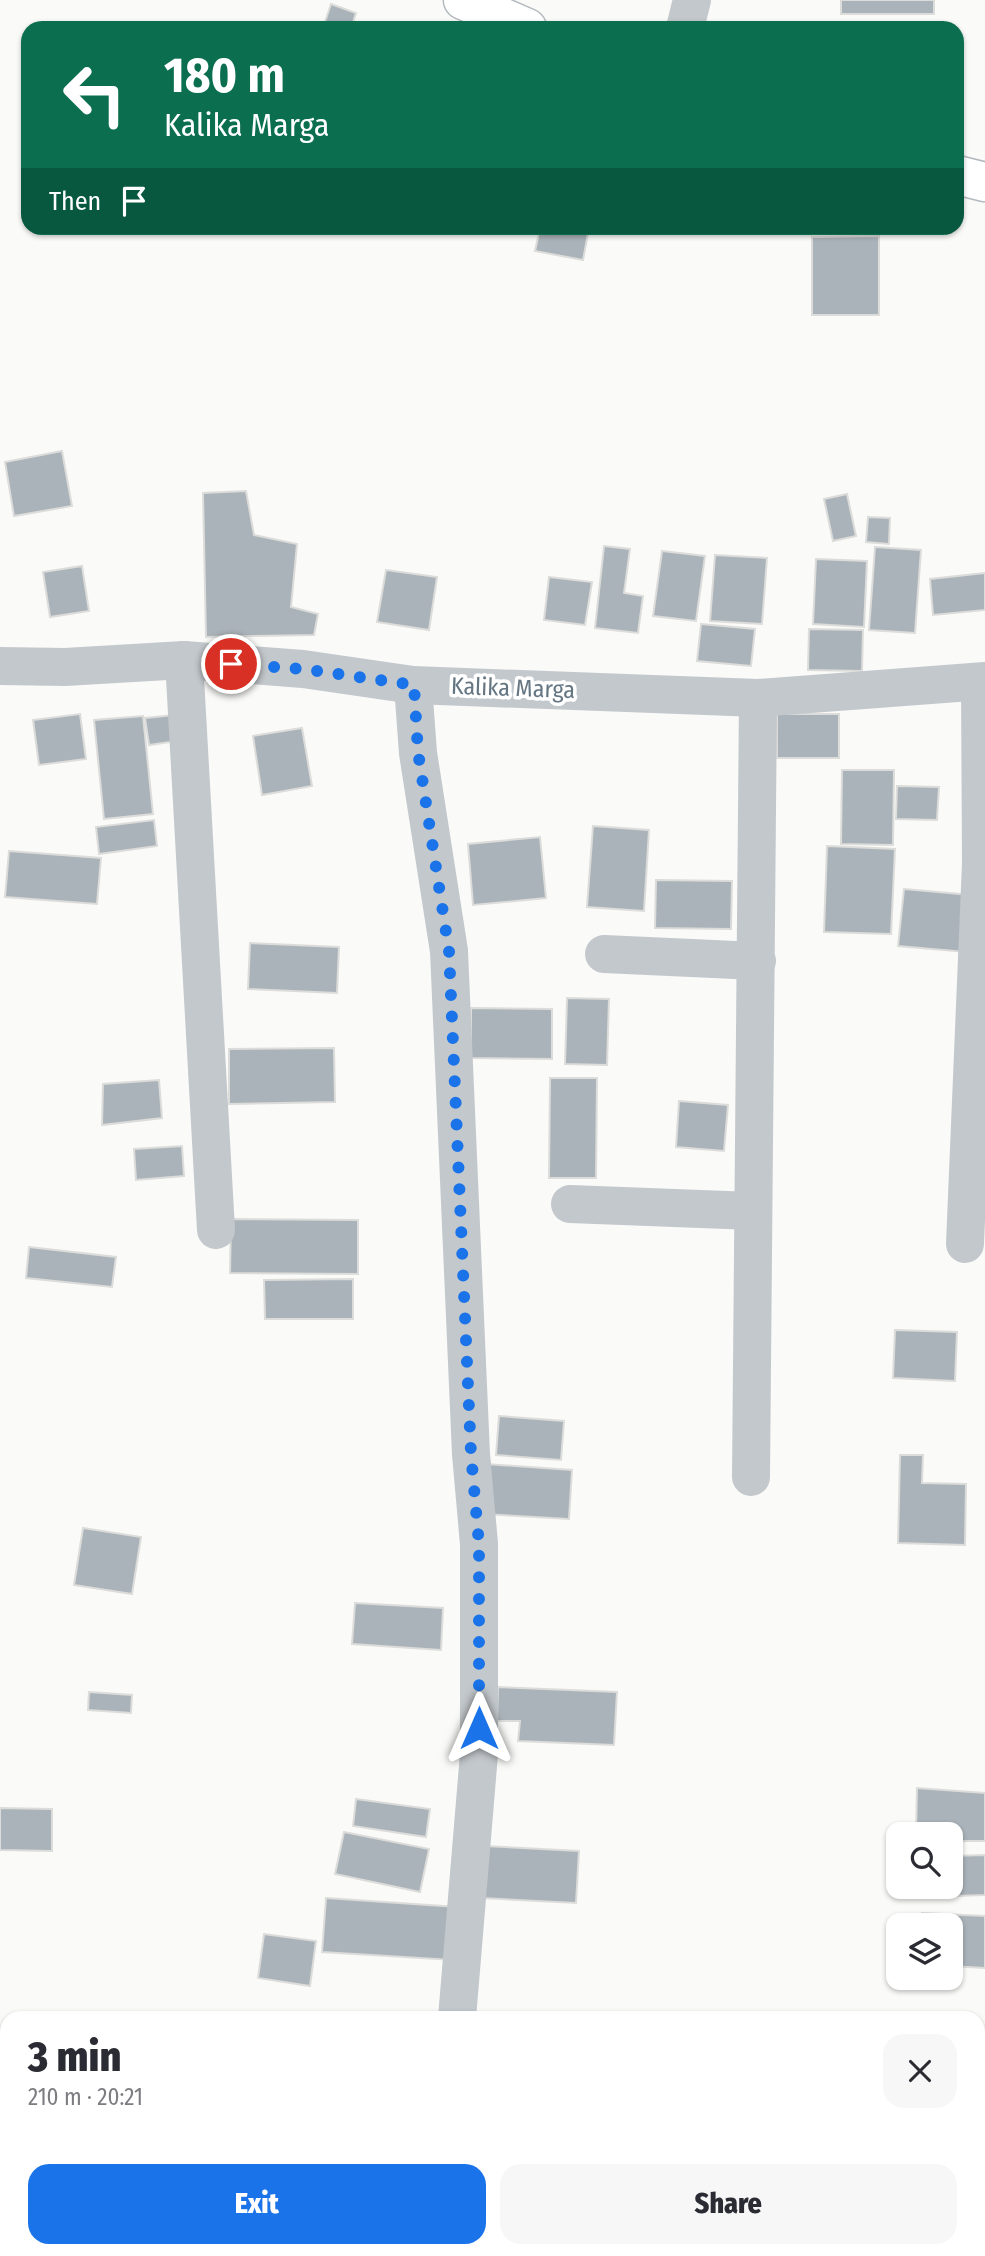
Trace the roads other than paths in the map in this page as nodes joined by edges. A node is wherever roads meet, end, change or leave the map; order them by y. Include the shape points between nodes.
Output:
1 (463, 0) edge
2 (692, 0) edge
3 (523, 18) edge
4 (687, 21) edge
5 (964, 177) edge
6 (985, 182) edge
7 (184, 660) junction
8 (0, 666) edge
9 (982, 682) edge
10 (414, 685) junction
11 (758, 698) junction
12 (604, 954) dead end
13 (757, 961) junction
14 (570, 1204) dead end
15 (753, 1211) junction
16 (216, 1230) dead end
17 (965, 1244) dead end
18 (751, 1477) dead end
19 (458, 2011) edge

1 - 3 street
2 - 4 street
5 - 6 street
7 - 8 street, Kalika Marga
7 - 10 street, Kalika Marga via 303,669
7 - 16 street
9 - 11 street, Kalika Marga
9 - 17 street via 981,877
10 - 11 street, Kalika Marga
10 - 19 street via 418,752 449,951 479,1544 479,1754
11 - 13 street
12 - 13 street
13 - 15 street
14 - 15 street
15 - 18 street

